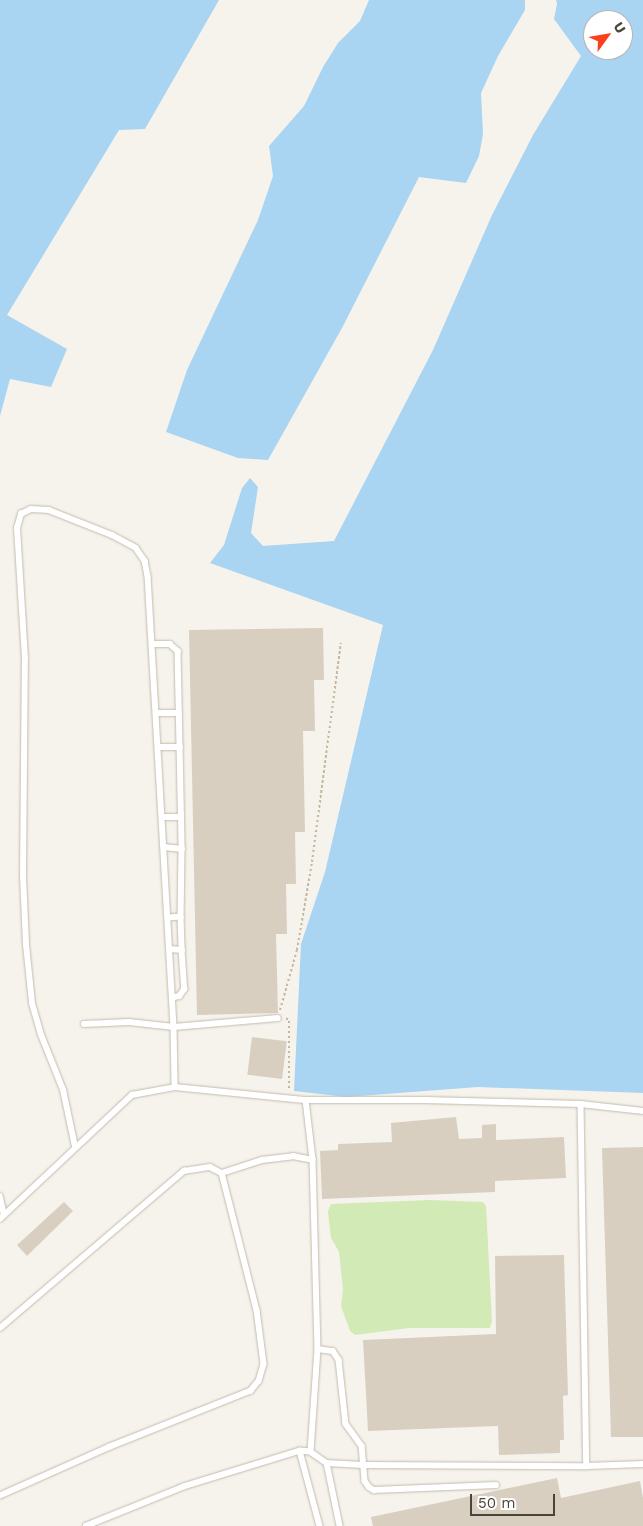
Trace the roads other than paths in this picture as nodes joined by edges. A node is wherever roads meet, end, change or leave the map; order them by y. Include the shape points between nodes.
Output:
1 (152, 644) junction
2 (156, 713) junction
3 (179, 713) junction
4 (158, 747) junction
5 (180, 747) junction
6 (162, 817) junction
7 (181, 817) junction
8 (164, 847) junction
9 (182, 849) junction
10 (168, 918) junction
11 (181, 918) junction
12 (170, 949) junction
13 (182, 950) junction
14 (173, 998) junction
15 (278, 1018) road end
16 (84, 1024) dead end
17 (174, 1027) junction
18 (175, 1087) junction
19 (306, 1100) junction
20 (581, 1104) junction
21 (643, 1111) edge
22 (75, 1147) junction
23 (313, 1160) junction
24 (222, 1173) junction
25 (0, 1196) edge
26 (2, 1216) edge
27 (0, 1328) edge
28 (318, 1349) junction
29 (300, 1451) junction
30 (310, 1452) junction
31 (327, 1463) junction
32 (643, 1464) edge
33 (363, 1465) junction
34 (587, 1466) junction
35 (496, 1485) dead end
36 (0, 1496) edge
37 (87, 1526) edge
38 (320, 1526) edge
39 (340, 1526) edge

1 - 2 lane
1 - 3 lane via 170,644 178,652
1 - 22 lane via 148,576 145,560 136,548 49,510 31,509 21,514 18,528 25,659 23,875 26,945 32,1003 63,1090
2 - 3 lane
2 - 4 lane
3 - 5 lane
4 - 5 lane
4 - 6 lane
5 - 7 lane
6 - 7 lane
6 - 8 lane
7 - 9 lane
8 - 9 lane
8 - 10 lane
9 - 11 lane
10 - 11 lane
10 - 12 lane
11 - 13 lane
12 - 13 lane
12 - 14 lane
13 - 14 lane via 184,989 180,996
14 - 17 lane
15 - 17 lane
16 - 17 lane via 129,1022
17 - 18 lane
18 - 19 lane
18 - 22 lane via 132,1095
19 - 20 lane
19 - 23 lane
20 - 21 lane
20 - 34 lane
22 - 26 lane
23 - 24 lane via 293,1156 262,1160
23 - 28 lane
24 - 27 lane via 210,1167 184,1171
24 - 36 lane via 257,1310 264,1364 259,1381 251,1391
25 - 26 lane
28 - 30 lane
28 - 33 lane via 333,1351 339,1360 346,1424 362,1446
29 - 30 lane
29 - 37 lane via 184,1487
29 - 38 lane
30 - 31 lane
31 - 33 lane
31 - 39 lane
32 - 34 lane
33 - 34 lane
33 - 35 lane via 365,1481 374,1490

